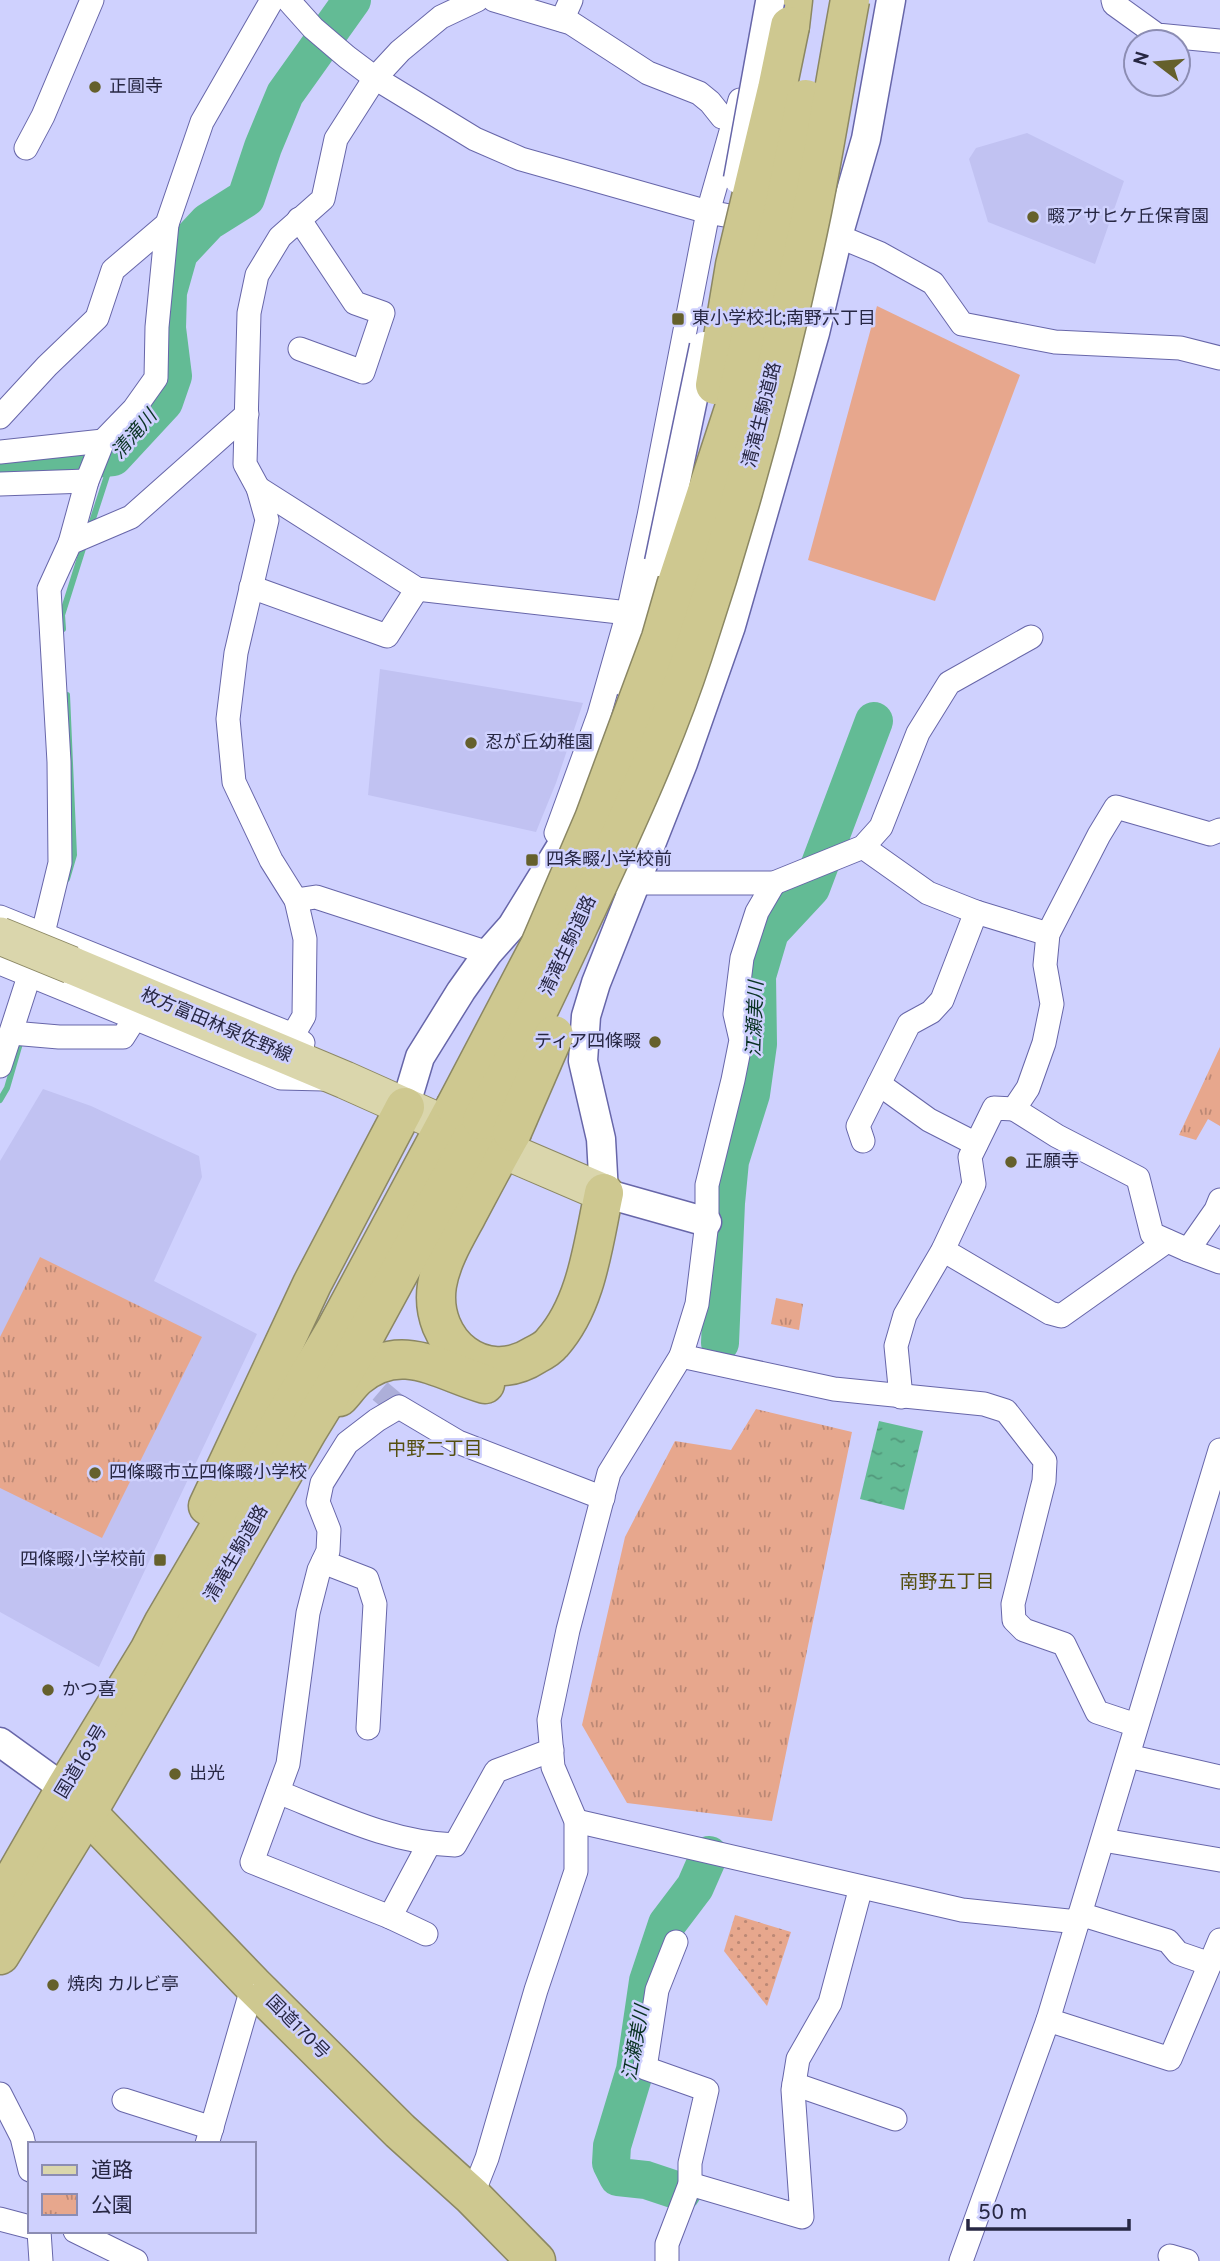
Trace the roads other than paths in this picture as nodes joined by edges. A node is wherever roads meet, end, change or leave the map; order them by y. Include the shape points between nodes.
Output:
1 (92, 0) edge
2 (272, 0) edge
3 (288, 0) edge
4 (477, 0) edge
5 (494, 0) edge
6 (760, 0) edge
7 (770, 0) edge
8 (793, 0) edge
9 (824, 0) edge
10 (850, 0) edge
11 (891, 0) edge
12 (1113, 0) edge
13 (567, 10) edge
14 (1220, 41) edge
15 (375, 78) junction
16 (722, 117) dead end
17 (26, 148) dead end
18 (708, 212) junction
19 (299, 219) junction
20 (167, 224) junction
21 (838, 236) junction
22 (300, 349) dead end
23 (1220, 358) edge
24 (247, 414) junction
25 (0, 417) edge
26 (0, 452) edge
27 (95, 461) junction
28 (0, 484) edge
29 (258, 488) junction
30 (75, 541) junction
31 (668, 574) junction
32 (251, 587) junction
33 (417, 589) junction
34 (628, 613) junction
35 (1031, 637) dead end
36 (1220, 830) edge
37 (863, 847) junction
38 (634, 883) junction
39 (775, 883) junction
40 (537, 884) junction
41 (296, 900) junction
42 (976, 912) junction
43 (0, 917) edge
44 (43, 933) junction
45 (1048, 934) junction
46 (0, 936) edge
47 (488, 953) junction
48 (0, 963) edge
49 (29, 975) junction
50 (135, 1018) junction
51 (12, 1033) junction
52 (293, 1035) junction
53 (0, 1066) edge
54 (345, 1080) junction
55 (879, 1084) junction
56 (1014, 1109) junction
57 (466, 1123) junction
58 (863, 1141) dead end
59 (976, 1144) junction
60 (604, 1194) junction
61 (1220, 1200) edge
62 (707, 1222) junction
63 (1177, 1245) junction
64 (943, 1250) junction
65 (1220, 1262) edge
66 (282, 1309) dead end
67 (681, 1356) junction
68 (901, 1397) junction
69 (309, 1430) junction
70 (1220, 1450) edge
71 (223, 1472) junction
72 (603, 1498) junction
73 (323, 1562) junction
74 (164, 1622) junction
75 (1136, 1725) junction
76 (368, 1728) dead end
77 (0, 1742) edge
78 (552, 1750) junction
79 (1128, 1756) junction
80 (1220, 1777) edge
81 (278, 1792) junction
82 (76, 1801) junction
83 (576, 1821) junction
84 (1103, 1840) junction
85 (429, 1844) junction
86 (1220, 1860) edge
87 (861, 1887) junction
88 (0, 1902) edge
89 (390, 1917) junction
90 (1079, 1918) junction
91 (426, 1934) dead end
92 (1220, 1940) edge
93 (676, 1942) dead end
94 (0, 1955) edge
95 (1210, 1965) junction
96 (253, 1985) junction
97 (1048, 2020) junction
98 (794, 2084) junction
99 (0, 2094) edge
100 (124, 2101) dead end
101 (895, 2119) dead end
102 (209, 2136) edge
103 (28, 2162) edge
104 (690, 2184) junction
105 (472, 2196) junction
106 (0, 2219) edge
107 (28, 2226) edge
108 (39, 2233) edge
109 (79, 2233) edge
110 (41, 2261) edge
111 (136, 2261) edge
112 (537, 2261) edge
113 (667, 2261) edge
114 (961, 2261) edge

1 - 17 street
2 - 20 street via 202,122
3 - 15 street
4 - 15 street via 441,17
5 - 13 street
6 - 18 street via 736,120
7 - 31 street, bridge
8 - 31 highway, bridge via 778,89
9 - 31 highway, 清滝生駒道路, bridge via 784,208 736,406
10 - 57 highway, 清滝生駒道路, bridge via 811,212 766,409 692,656 633,809 515,1061
11 - 21 street via 866,139
12 - 14 street via 1157,35
13 - 16 street via 571,23 648,73 699,93
15 - 18 street via 475,139 520,159
15 - 19 street via 336,139 323,199
18 - 21 street
18 - 34 street
19 - 22 street via 355,303 383,313 363,372
19 - 24 street via 279,237 257,275 249,313
20 - 25 street via 113,270 97,318
20 - 27 street via 156,378
21 - 23 street via 933,283 962,324 1055,342 1180,348
21 - 38 street via 816,332 731,626
24 - 29 street via 245,464
24 - 30 street via 131,517
26 - 27 street
27 - 28 street
27 - 30 street
29 - 32 street via 267,520
29 - 33 street
30 - 44 street via 49,589 60,863
31 - 40 street via 640,638 605,747 565,840
31 - 57 highway, 清滝生駒道路, bridge via 661,638 594,819
32 - 33 street via 387,636
32 - 41 street via 228,719 234,782 271,860
33 - 34 street
34 - 40 street via 598,715
35 - 37 street via 949,683 918,733 881,827
36 - 45 street via 1210,835 1116,807
37 - 39 street
37 - 42 street via 928,893
38 - 39 street
38 - 40 street
38 - 60 street via 586,1017 583,1061 601,1139
39 - 62 street via 757,912 742,958 735,1014 741,1040 707,1185
40 - 47 street via 512,926
41 - 47 street via 316,897
41 - 52 street via 305,939 304,1016
42 - 45 street
42 - 55 street via 942,1000 909,1024
43 - 44 street
44 - 49 street
44 - 52 street
45 - 56 street via 1045,965 1052,1004 1028,1088
46 - 54 main road, 枚方富田林泉佐野線, bridge
47 - 57 street via 420,1057
48 - 49 street
49 - 50 street
49 - 51 street
50 - 51 street via 123,1037
50 - 54 street via 282,1078
51 - 53 street
52 - 54 street
54 - 57 main road, 枚方富田林泉佐野線
55 - 58 street via 859,1126
55 - 59 street via 929,1120
56 - 59 street via 994,1108
56 - 63 street via 1138,1178 1152,1234
57 - 60 main road, 枚方富田林泉佐野線
57 - 60 highway via 436,1286 437,1310 443,1331 459,1352 481,1365 505,1368 551,1345 575,1310
57 - 69 highway, 清滝生駒道路 via 357,1350
57 - 71 highway via 312,1284
57 - 74 highway, 清滝生駒道路 via 330,1338
59 - 64 street via 970,1157 974,1184
60 - 62 street
60 - 69 highway via 605,1262 597,1298 581,1343 563,1368 520,1389 495,1388 410,1358 382,1363 358,1376
61 - 63 street via 1216,1210
62 - 67 street via 697,1304
63 - 64 street via 1061,1316
63 - 65 street
64 - 68 street via 905,1315 896,1346
66 - 71 street via 217,1441
67 - 68 street via 834,1389
67 - 72 street via 609,1473
68 - 75 street via 984,1404 1006,1411 1045,1461 1013,1604 1014,1620 1024,1630 1064,1644 1097,1712
69 - 82 highway, 清滝生駒道路
70 - 75 street
71 - 74 highway via 193,1538
72 - 73 street via 458,1442 399,1407 346,1443 322,1483 318,1502 329,1531
72 - 78 street via 549,1720
73 - 76 street via 367,1579 374,1604
73 - 81 street via 308,1613 288,1763
74 - 82 highway, 国道163号
75 - 79 street
77 - 82 street
78 - 83 street via 553,1767
78 - 85 street via 496,1771 456,1845
79 - 80 street
79 - 84 street
81 - 85 street via 374,1831
81 - 89 street via 252,1862
82 - 88 highway, 国道163号
82 - 94 highway, 国道163号
82 - 96 highway, 国道170号
83 - 87 street
83 - 105 street via 576,1871
84 - 86 street
84 - 90 street
85 - 89 street
87 - 90 street via 962,1910
87 - 98 street via 830,2003 799,2059
89 - 91 street
90 - 95 street via 1168,1941 1178,1952
90 - 97 street
92 - 95 street
93 - 104 street via 657,1990 645,2068 707,2091 690,2163
95 - 97 street via 1170,2059
96 - 102 street
96 - 105 highway, 国道170号
97 - 114 street
98 - 101 street
98 - 104 street via 802,2217
99 - 103 street via 22,2137
100 - 102 street
104 - 113 street via 667,2244
105 - 112 highway, 国道170号
106 - 107 street
108 - 110 street
109 - 111 street

